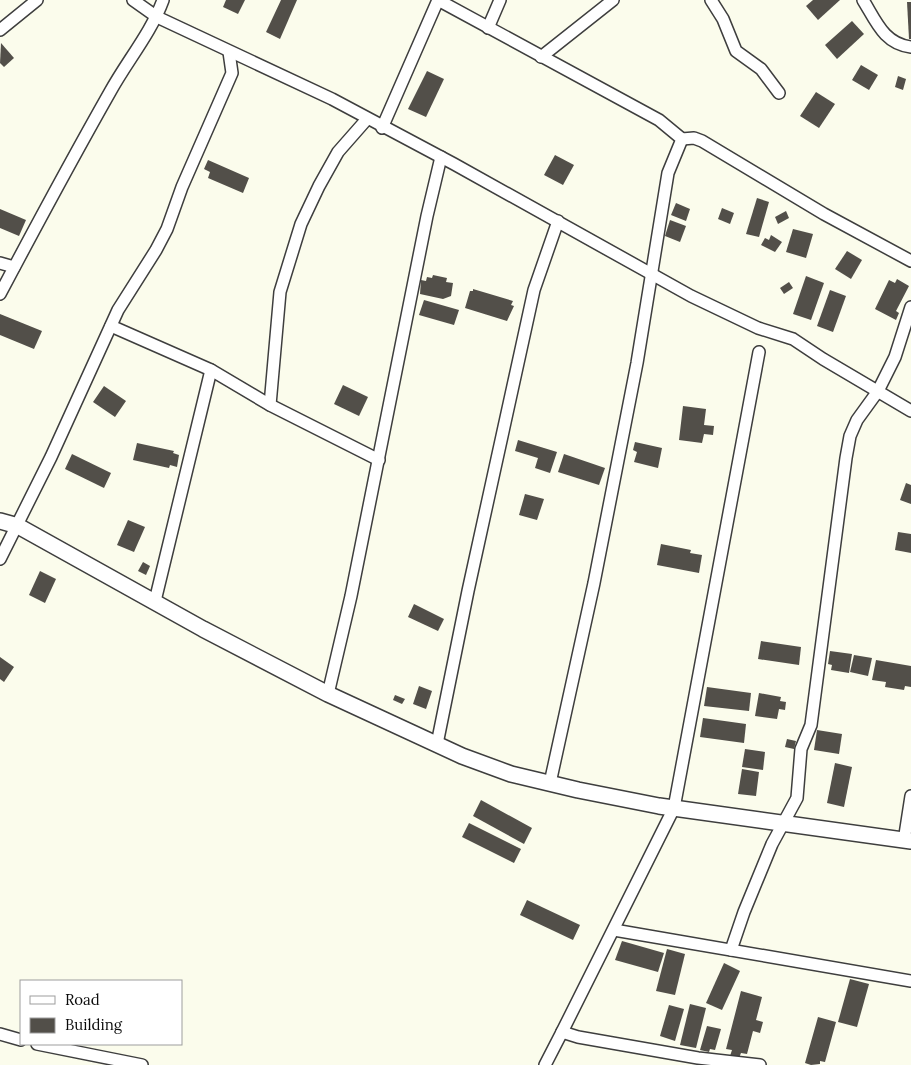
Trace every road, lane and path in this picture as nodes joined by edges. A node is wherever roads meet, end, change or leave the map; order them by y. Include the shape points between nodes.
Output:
1 (37, 0) edge
2 (133, 0) edge
3 (163, 0) edge
4 (438, 0) edge
5 (500, 0) edge
6 (613, 0) edge
7 (711, 0) edge
8 (863, 0) edge
9 (157, 17) junction
10 (488, 28) junction
11 (0, 30) edge
12 (911, 47) edge
13 (229, 52) junction
14 (541, 57) junction
15 (250, 61) junction
16 (232, 73) junction
17 (779, 93) dead end
18 (367, 119) junction
19 (382, 128) junction
20 (682, 139) junction
21 (441, 158) junction
22 (558, 221) junction
23 (911, 261) edge
24 (0, 263) edge
25 (14, 267) junction
26 (651, 275) junction
27 (0, 294) edge
28 (911, 307) edge
29 (111, 326) junction
30 (759, 352) dead end
31 (211, 370) junction
32 (878, 391) junction
33 (270, 405) junction
34 (911, 411) edge
35 (379, 460) junction
36 (0, 521) edge
37 (18, 526) junction
38 (0, 559) edge
39 (155, 601) junction
40 (328, 694) junction
41 (437, 744) junction
42 (550, 783) junction
43 (911, 796) edge
44 (674, 808) junction
45 (785, 823) junction
46 (908, 841) edge
47 (614, 930) junction
48 (731, 950) junction
49 (911, 981) edge
50 (562, 1032) junction
51 (0, 1034) edge
52 (20, 1040) edge
53 (42, 1045) edge
54 (130, 1064) edge
55 (142, 1065) edge
56 (545, 1065) edge
57 (760, 1065) edge

1 - 11 street
2 - 9 street
3 - 9 street
4 - 10 street
4 - 19 street
5 - 10 street
6 - 14 street
7 - 17 street via 736,51 761,69
8 - 12 street via 891,41
9 - 13 street
9 - 25 street via 118,78
10 - 14 street
13 - 15 street
13 - 16 street
14 - 20 street via 659,120
15 - 16 street
15 - 18 street
16 - 29 street via 167,229
18 - 19 street
18 - 33 street via 338,152 301,224 280,292
19 - 21 street
20 - 23 street via 702,141 824,214
20 - 26 street via 668,173
21 - 22 street
21 - 35 street
22 - 26 street
22 - 41 street via 534,290
24 - 25 street
25 - 27 street
26 - 32 street via 730,316 792,339
26 - 42 street via 594,583
28 - 32 street via 895,357
29 - 31 street
29 - 37 street
30 - 44 street
31 - 33 street
31 - 39 street
32 - 34 street
32 - 45 street via 857,420 850,436 811,725 799,758 797,798
33 - 35 street
35 - 40 street
36 - 37 street
37 - 38 street
37 - 39 street
39 - 40 street
40 - 41 street
41 - 42 street via 511,774
42 - 44 street
43 - 46 street
44 - 45 street
44 - 47 street
45 - 46 street
45 - 48 street via 772,844
47 - 48 street
47 - 50 street
48 - 49 street
50 - 56 street
50 - 57 street via 698,1058
51 - 52 street
53 - 54 street
54 - 55 street

